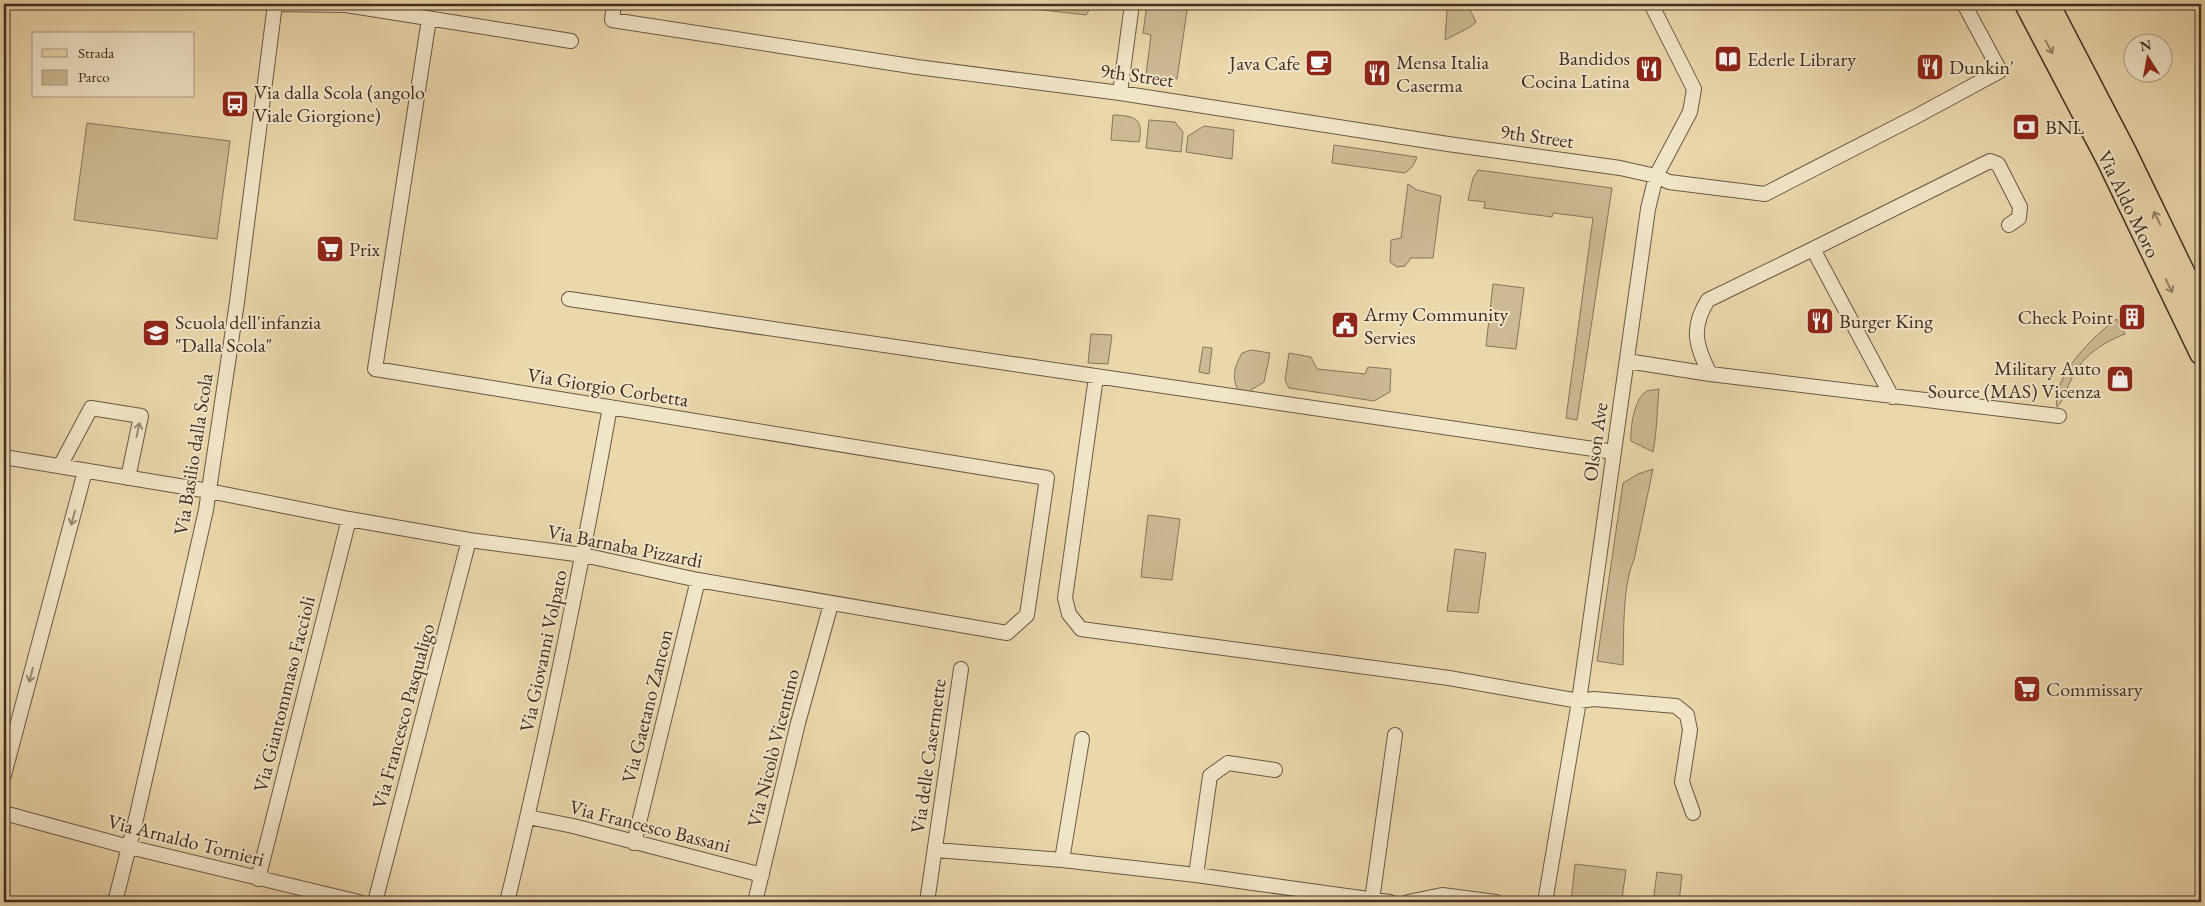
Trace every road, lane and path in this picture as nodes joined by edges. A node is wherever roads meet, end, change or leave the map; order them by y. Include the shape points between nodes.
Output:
1 (276, 4) edge
2 (614, 4) edge
3 (1132, 4) edge
4 (1652, 4) edge
5 (1964, 4) edge
6 (2026, 4) edge
7 (2048, 4) edge
8 (429, 19) junction
9 (571, 40) dead end
10 (1120, 93) junction
11 (1656, 176) junction
12 (2009, 225) dead end
13 (1813, 249) junction
14 (569, 300) dead end
15 (2201, 309) edge
16 (2201, 353) edge
17 (1627, 362) junction
18 (1710, 374) junction
19 (1096, 377) junction
20 (1892, 397) junction
21 (610, 407) junction
22 (2059, 416) dead end
23 (1614, 452) junction
24 (4, 456) edge
25 (60, 466) junction
26 (85, 471) junction
27 (128, 478) junction
28 (209, 491) junction
29 (349, 519) junction
30 (469, 540) junction
31 (584, 555) junction
32 (698, 580) junction
33 (831, 604) junction
34 (1027, 615) joint
35 (961, 669) dead end
36 (1579, 701) junction
37 (1395, 735) dead end
38 (1082, 739) dead end
39 (1275, 770) dead end
40 (4, 775) edge
41 (4, 813) edge
42 (1693, 813) dead end
43 (528, 817) junction
44 (634, 842) junction
45 (129, 847) junction
46 (935, 850) junction
47 (1062, 860) junction
48 (762, 875) junction
49 (1196, 875) junction
50 (258, 879) junction
51 (1372, 900) junction
52 (115, 902) edge
53 (359, 902) edge
54 (375, 902) edge
55 (507, 902) edge
56 (755, 902) edge
57 (927, 902) edge
58 (1390, 902) edge
59 (1408, 902) edge
60 (1496, 902) edge
61 (1545, 902) edge

1 - 8 street via 346,5
1 - 28 street, Via Basilio dalla Scola
2 - 10 street, 9th Street via 612,20
3 - 10 street
4 - 11 street, Olson Ave via 1694,89 1690,112
5 - 11 street, 9th Street via 2000,71 1765,194 1668,182
6 -> 16 main road, Via Aldo Moro via 2108,160
15 -> 7 main road, Via Aldo Moro
8 - 9 street
8 - 21 street, Via Giorgio Corbetta via 375,369
10 - 11 street, 9th Street
11 - 17 street, Olson Ave via 1648,209
12 - 13 street via 2020,218 2020,207 1998,164 1990,161
13 - 18 street via 1708,300 1698,324 1696,340 1699,354
13 - 20 street
14 - 19 street
17 - 18 street
17 - 23 street, Olson Ave
18 - 20 street
19 - 23 street
19 - 36 street via 1065,598 1069,614 1082,629 1449,678
20 - 22 street
21 - 31 street, Via Giovanni Volpato
21 - 34 street, Via Giorgio Corbetta via 1046,478
23 - 36 street, Olson Ave
24 - 25 street, Via Barnaba Pizzardi
25 - 26 street, Via Barnaba Pizzardi
27 -> 25 street via 141,416 91,408
26 - 27 street, Via Barnaba Pizzardi
26 -> 40 street
27 - 28 street, Via Barnaba Pizzardi
28 - 29 street, Via Barnaba Pizzardi
28 - 45 street, Via Basilio dalla Scola
29 - 30 street, Via Barnaba Pizzardi
29 - 50 street, Via Giantommaso Faccioli
30 - 31 street, Via Barnaba Pizzardi
30 - 54 street, Via Francesco Pasqualigo
31 - 32 street, Via Barnaba Pizzardi
31 - 43 street, Via Giovanni Volpato
32 - 33 street, Via Barnaba Pizzardi
32 - 44 street, Via Gaetano Zancon
33 - 34 street, Via Barnaba Pizzardi via 1008,632
33 - 48 street, Via Nicolò Vicentino via 798,723
35 - 46 street, Via delle Casermette
36 - 42 street via 1594,699 1676,706 1687,716 1690,730 1682,782
36 - 61 street, Olson Ave
37 - 51 street
38 - 47 street
39 - 49 street via 1228,763 1210,776
41 - 45 street, Via Arnaldo Tornieri
43 - 44 street, Via Francesco Bassani
43 - 55 street, Via Giovanni Volpato
44 - 48 street, Via Francesco Bassani
45 - 50 street, Via Arnaldo Tornieri
45 - 52 street, Via Basilio dalla Scola
46 - 47 street, Via delle Casermette
46 - 57 street, Via delle Casermette
47 - 49 street, Via delle Casermette
48 - 56 street, Via Nicolò Vicentino
49 - 51 street, Via delle Casermette
50 - 53 street, Via Arnaldo Tornieri
51 - 58 street, Via delle Casermette
59 - 60 street via 1442,894

